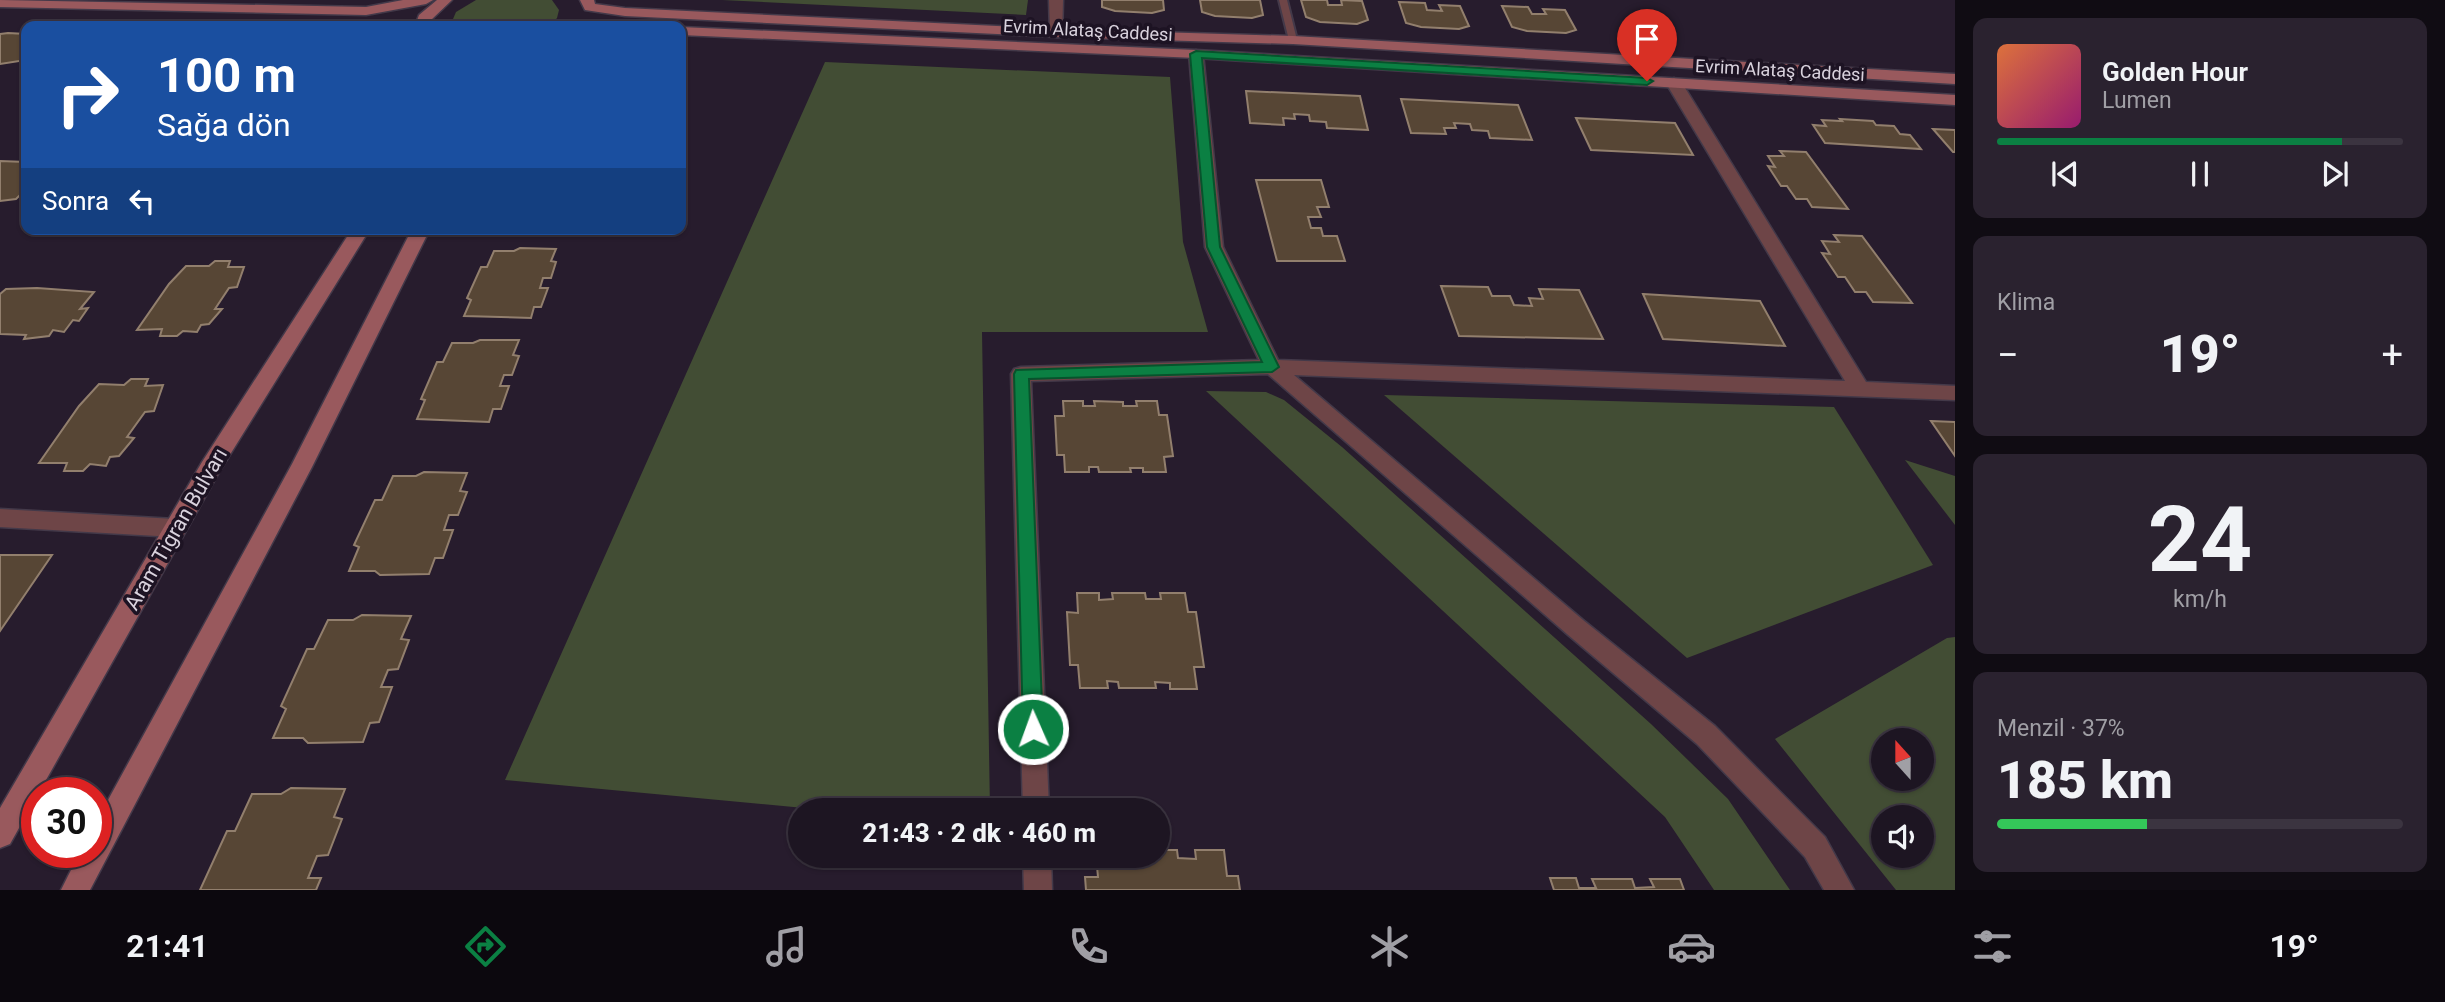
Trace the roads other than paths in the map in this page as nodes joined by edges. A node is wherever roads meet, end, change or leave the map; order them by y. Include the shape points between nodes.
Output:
1 (426, 0) edge
2 (445, 0) edge
3 (587, 0) edge
4 (1056, 0) edge
5 (1283, 0) edge
6 (0, 3) edge
7 (0, 13) edge
8 (332, 21) edge
9 (424, 21) edge
10 (586, 21) edge
11 (686, 32) edge
12 (1057, 33) junction
13 (1293, 40) junction
14 (1196, 54) junction
15 (1955, 79) edge
16 (1674, 83) junction
17 (1955, 100) edge
18 (356, 235) edge
19 (418, 235) edge
20 (1272, 367) junction
21 (1860, 389) junction
22 (1955, 393) edge
23 (0, 518) edge
24 (175, 528) junction
25 (1036, 798) edge
26 (112, 821) edge
27 (0, 834) edge
28 (87, 868) edge
29 (1037, 868) edge
30 (75, 890) edge
31 (1038, 890) edge
32 (1840, 890) edge

1 - 6 main road via 366,11
2 - 9 main road
3 - 10 main road via 590,10
3 - 12 main road via 590,7 625,12
4 - 12 street
5 - 13 lane
7 - 8 main road
11 - 14 main road, Evrim Alataş Caddesi
12 - 13 main road
13 - 15 main road
14 - 16 main road, Evrim Alataş Caddesi
14 - 20 street via 1214,247
16 - 17 main road, Evrim Alataş Caddesi
16 - 21 street
18 - 24 main road, Aram Tigran Bulvarı
19 - 26 main road via 302,467
20 - 21 street
20 - 25 street via 1021,374
20 - 32 street via 1706,735 1815,847
21 - 22 street
23 - 24 street
24 - 27 main road, Aram Tigran Bulvarı
28 - 30 main road
29 - 31 street

